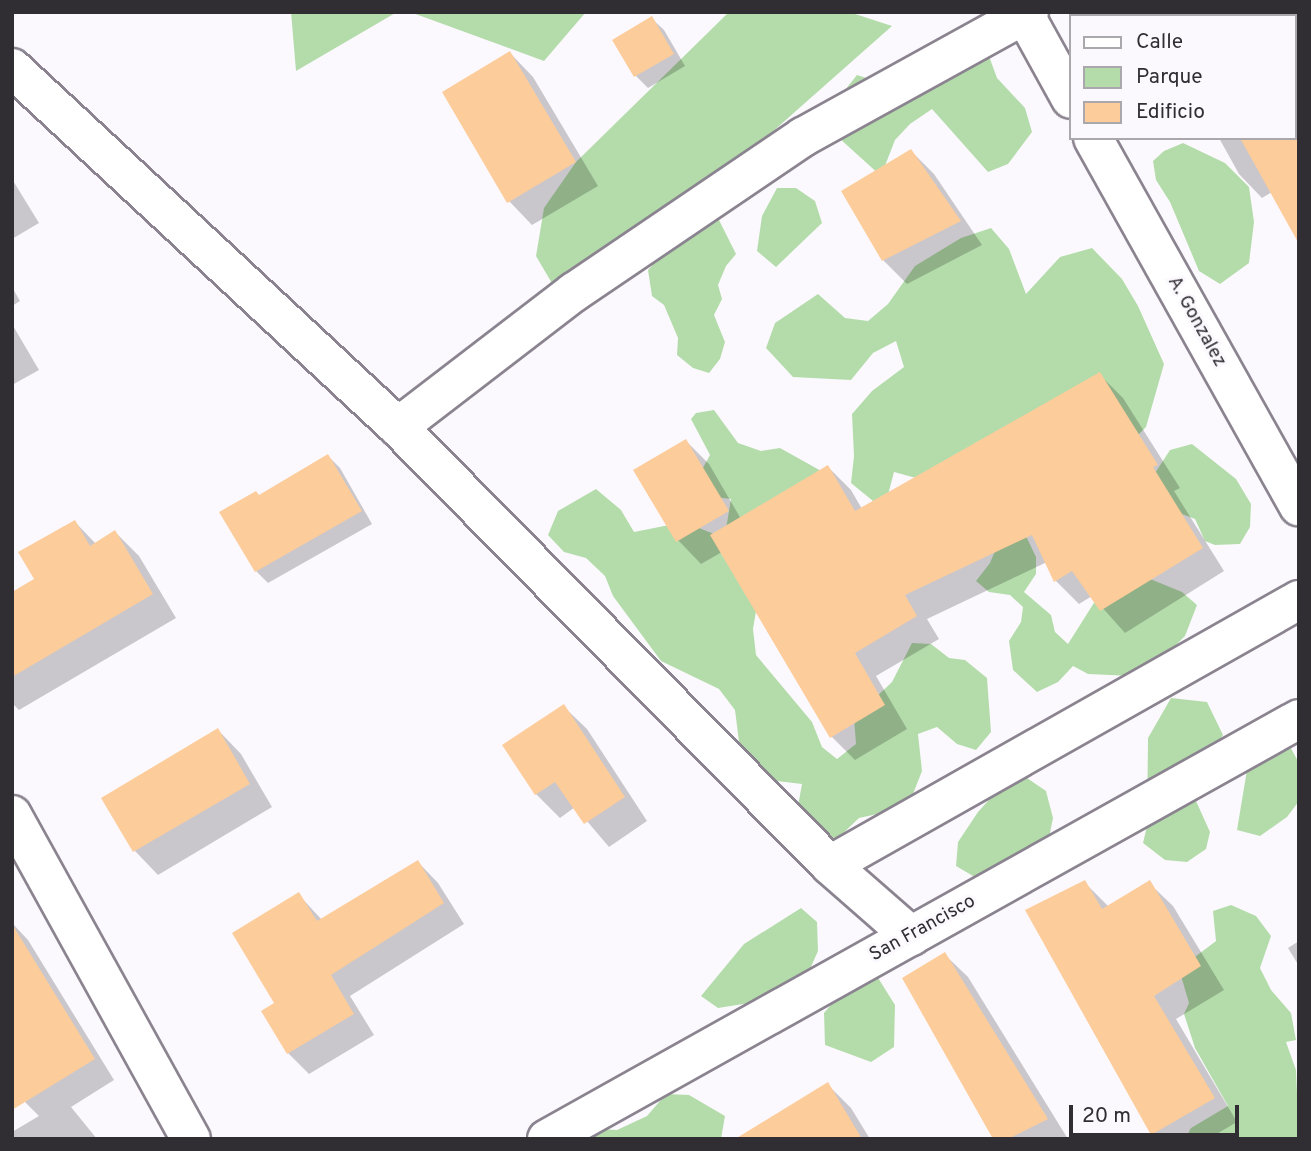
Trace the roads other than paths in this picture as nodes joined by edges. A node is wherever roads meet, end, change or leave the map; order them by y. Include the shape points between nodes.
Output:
1 (1025, 13) edge
2 (12, 68) edge
3 (1070, 97) edge
4 (1094, 140) edge
5 (398, 427) junction
6 (1299, 506) edge
7 (1299, 600) edge
8 (1299, 719) edge
9 (12, 815) edge
10 (830, 865) junction
11 (911, 936) junction
12 (191, 1139) edge
13 (547, 1139) edge

1 - 3 street
1 - 5 street via 803,137 574,292
2 - 5 street
4 - 6 street, A. Gonzalez
5 - 10 street
7 - 10 street
8 - 11 street, San Francisco
9 - 12 street
10 - 11 street
11 - 13 street, San Francisco

